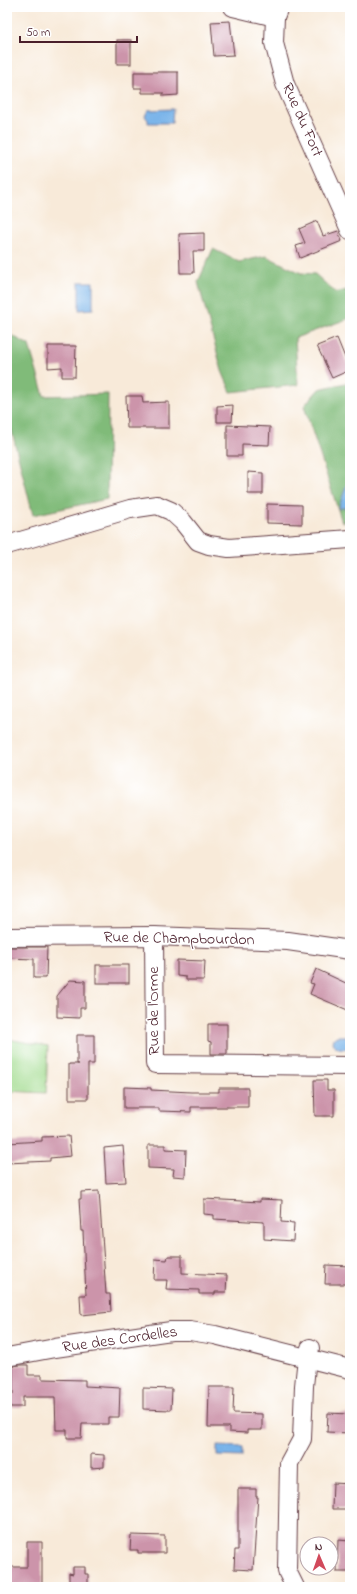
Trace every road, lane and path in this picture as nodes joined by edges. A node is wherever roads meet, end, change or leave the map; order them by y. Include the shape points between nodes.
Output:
1 (233, 7) edge
2 (277, 12) edge
3 (350, 230) edge
4 (350, 539) edge
5 (7, 545) edge
6 (154, 936) junction
7 (7, 937) edge
8 (350, 950) edge
9 (350, 1066) edge
10 (309, 1353) junction
11 (7, 1357) edge
12 (350, 1369) edge
13 (295, 1587) edge

1 - 2 street
2 - 3 street, Rue du Fort via 274,43 285,84
4 - 5 street via 229,548 209,545 198,541 171,511 157,505 130,509
6 - 7 street, Rue de Champbourdon
6 - 8 street, Rue de Champbourdon via 288,942
6 - 9 street, Rue de l'Orme via 155,1064
10 - 11 street, Rue des Cordelles via 190,1331 171,1331
10 - 12 street, Rue des Cordelles
10 - 13 street via 304,1386 302,1439 289,1463 286,1571

